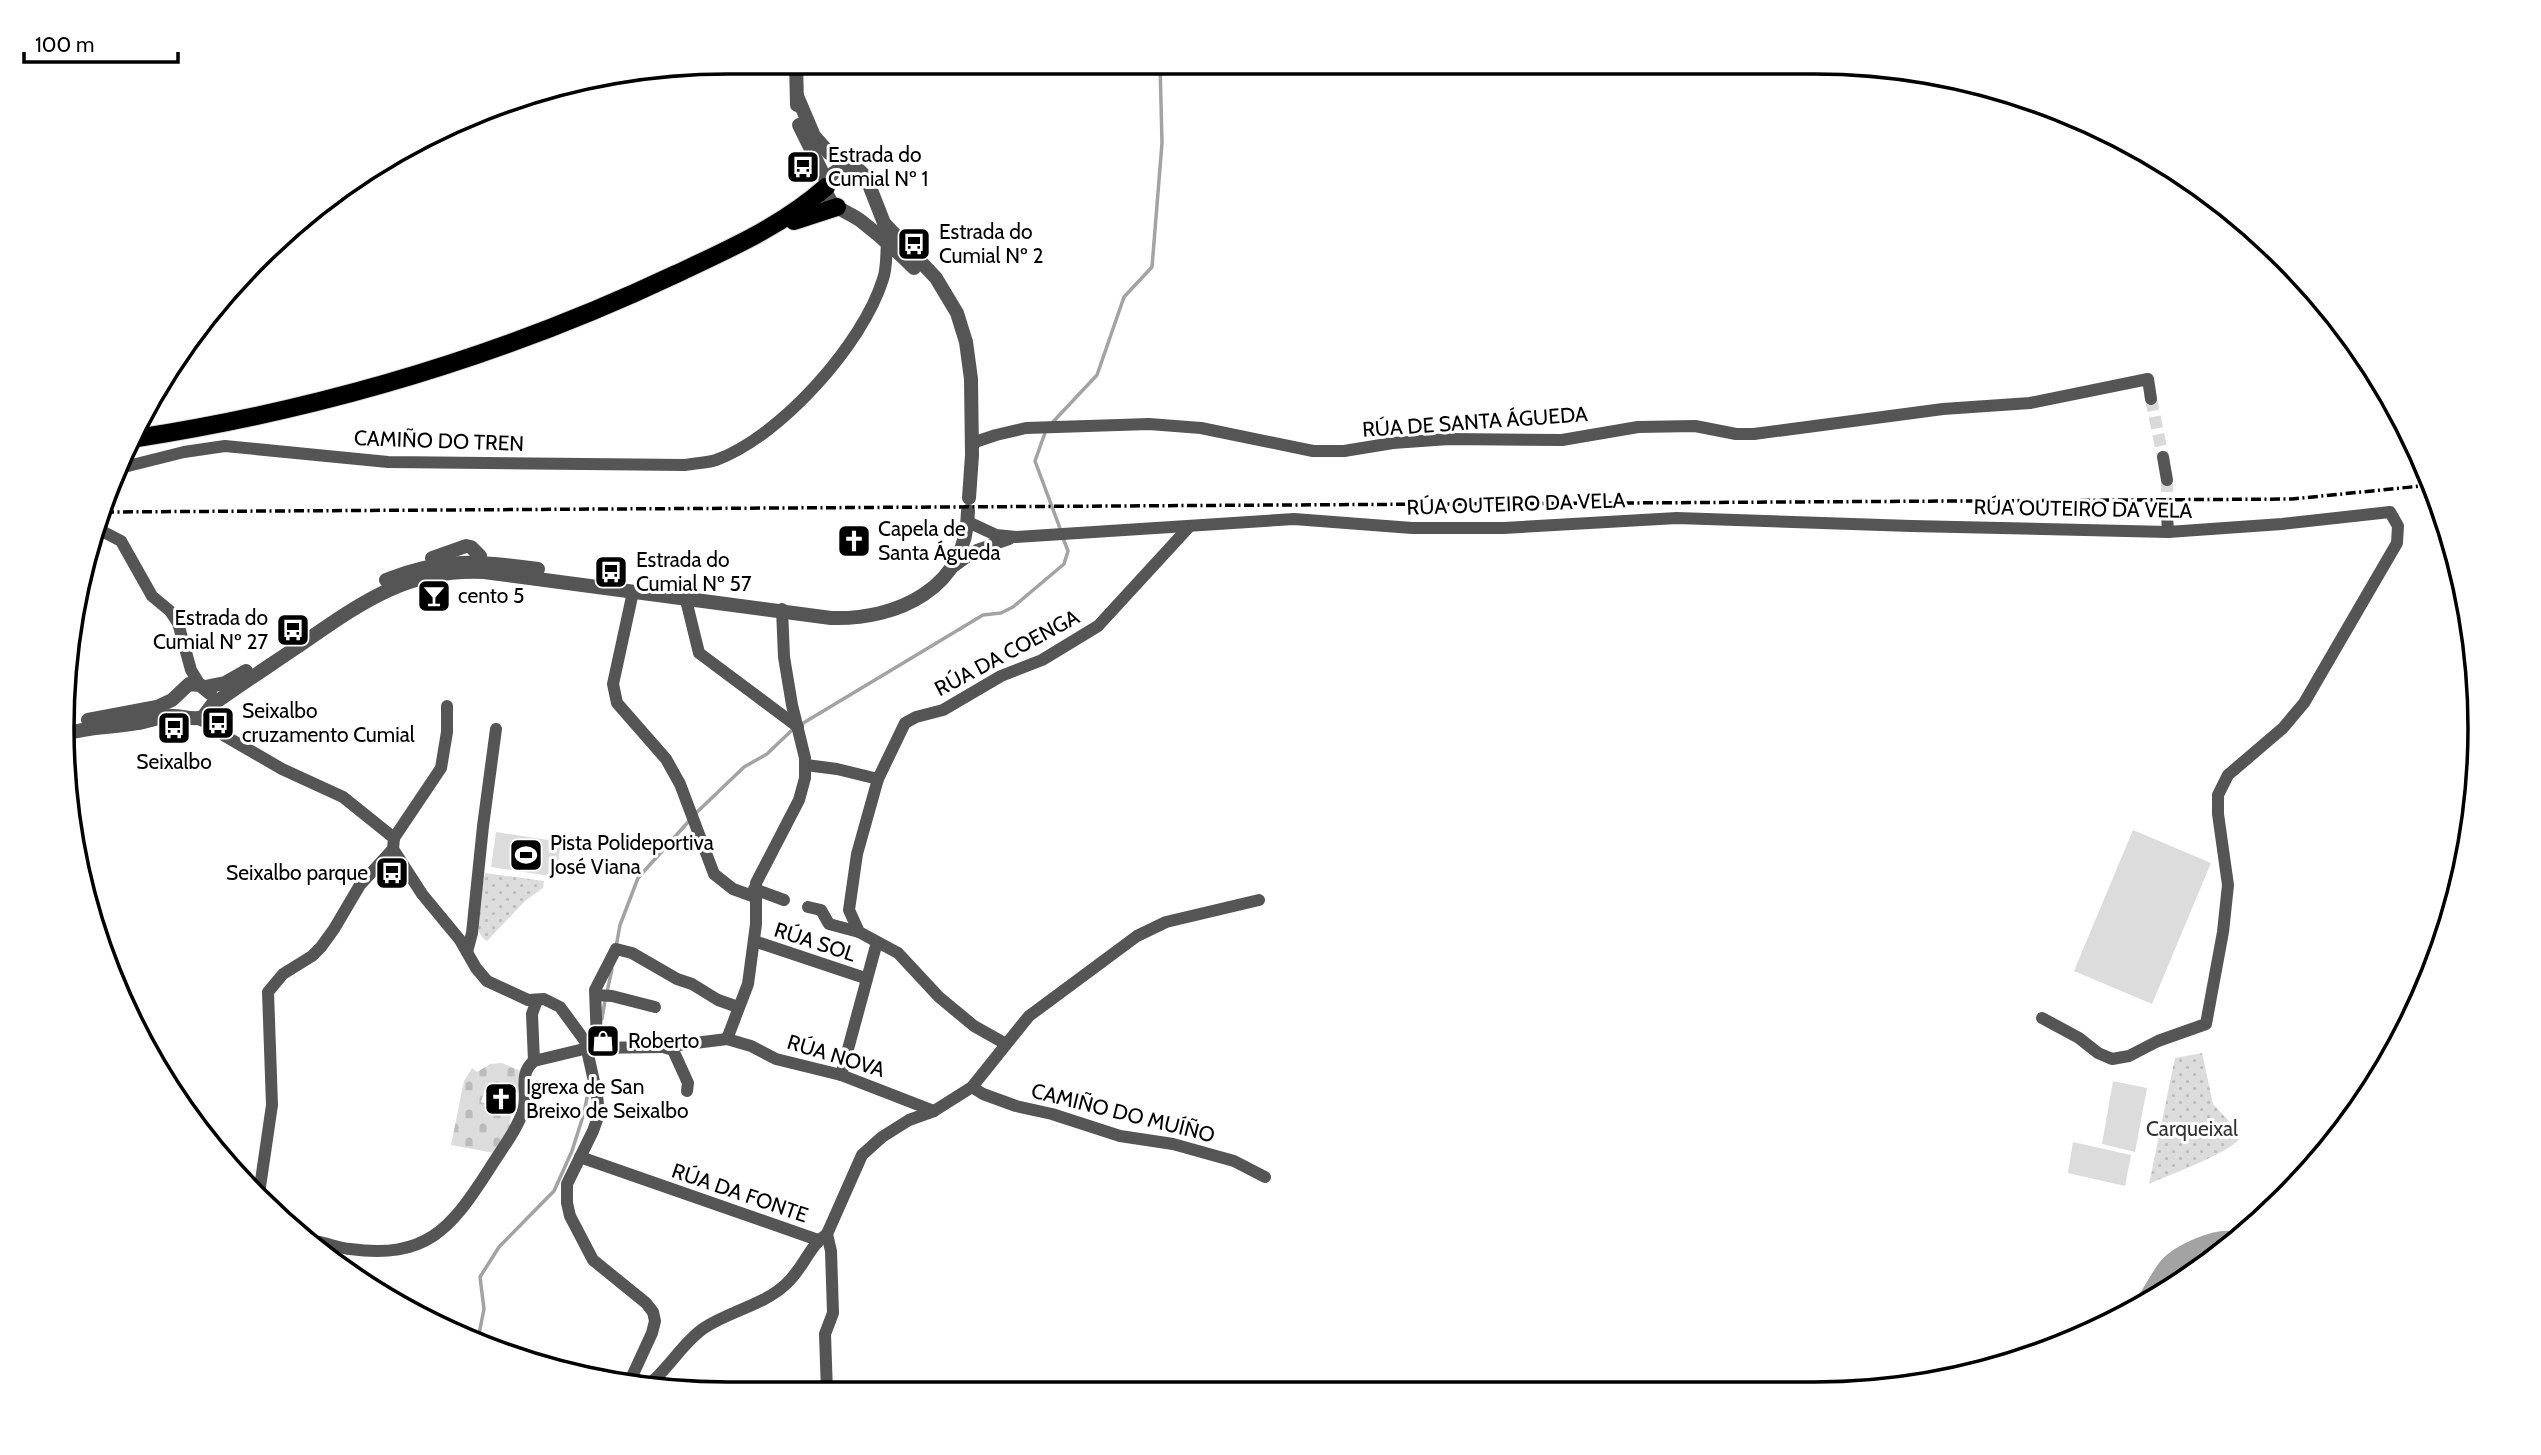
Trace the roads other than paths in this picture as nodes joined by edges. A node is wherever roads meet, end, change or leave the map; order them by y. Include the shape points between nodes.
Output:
1 (796, 74) edge
2 (797, 96) junction
3 (850, 167) junction
4 (827, 185) junction
5 (868, 195) junction
6 (842, 209) junction
7 (777, 225) junction
8 (887, 242) junction
9 (2151, 399) tunnel mouth
10 (141, 437) edge
11 (972, 443) junction
12 (2163, 457) tunnel mouth
13 (128, 466) edge
14 (2167, 480) tunnel mouth
15 (968, 505) junction
16 (2167, 515) tunnel mouth
17 (1189, 527) junction
18 (2168, 531) junction
19 (104, 532) edge
20 (1016, 537) junction
21 (959, 552) junction
22 (458, 559) junction
23 (480, 564) junction
24 (952, 568) junction
25 (524, 577) junction
26 (382, 592) junction
27 (633, 592) junction
28 (701, 592) junction
29 (686, 600) junction
30 (830, 608) junction
31 (782, 610) junction
32 (191, 670) junction
33 (202, 686) junction
34 (181, 691) junction
35 (447, 706) dead end
36 (203, 716) junction
37 (74, 724) edge
38 (798, 727) junction
39 (496, 729) dead end
40 (74, 732) edge
41 (806, 765) junction
42 (878, 779) junction
43 (394, 843) junction
44 (754, 893) junction
45 (1259, 900) dead end
46 (784, 901) dead end
47 (808, 907) dead end
48 (859, 932) junction
49 (754, 942) junction
50 (877, 942) junction
51 (467, 952) junction
52 (866, 978) junction
53 (596, 995) junction
54 (537, 1000) junction
55 (655, 1007) dead end
56 (738, 1007) junction
57 (2042, 1018) dead end
58 (727, 1039) junction
59 (1006, 1044) junction
60 (663, 1047) junction
61 (588, 1048) junction
62 (534, 1061) junction
63 (841, 1075) junction
64 (972, 1087) junction
65 (687, 1091) dead end
66 (934, 1111) junction
67 (580, 1157) junction
68 (1265, 1177) dead end
69 (261, 1186) edge
70 (822, 1237) junction
71 (326, 1244) edge
72 (633, 1374) edge
73 (658, 1377) edge
74 (827, 1382) edge

1 - 2 street
2 - 3 street via 814,136
2 - 4 street via 800,127
3 - 4 street via 834,172
3 - 5 street via 866,177
4 - 6 street via 828,197
4 - 7 main road
5 - 6 street via 860,206
5 - 8 street
5 - 11 street via 887,227 936,278 957,313 969,357
6 - 7 main road
6 - 8 street
7 - 10 main road via 607,306 455,363 302,407
8 - 13 street, CAMIÑO DO TREN via 880,288 822,378 773,425 714,461 685,465 388,462 225,446
8 - 15 street via 929,284 952,324 962,367
9 - 11 street, RÚA DE SANTA ÁGUEDA via 2148,379 2030,403 1943,409 1754,434 1695,426 1638,427 1562,440 1449,439 1352,450 1313,451 1201,428 1149,424 1026,428
11 - 15 street
12 - 14 street
15 - 20 street via 996,535
15 - 21 street
16 - 18 street
17 - 18 street, RÚA OUTEIRO DA VELA via 1294,519 1412,528 1504,528 1677,518
17 - 20 street, RÚA OUTEIRO DA VELA
17 - 42 street, RÚA DA COENGA via 1098,626 943,710 905,723
18 - 57 street, RÚA OUTEIRO DA VELA via 2390,512 2398,526 2397,542 2304,703 2283,728 2228,775 2218,796 2228,885 2206,1024 2112,1059
19 - 32 street via 121,541 152,596 178,623
20 - 24 street via 987,545
21 - 24 street
21 - 30 street via 935,578 894,602 868,608
22 - 23 street
22 - 26 street via 404,578
22 - 33 street via 384,581 241,675
23 - 25 street
23 - 28 street
24 - 31 street via 927,592 891,612 849,618
25 - 26 street via 463,571 437,574
25 - 27 street
26 - 36 street
27 - 29 street
27 - 44 street via 613,684 617,703 666,759 715,874 733,890
28 - 30 street
28 - 31 street
29 - 31 street
29 - 38 street via 699,653
30 - 31 street
31 - 38 street via 784,657
32 - 33 street
32 - 34 street
33 - 34 street via 194,684
33 - 36 street via 211,695
34 - 36 street via 177,705
34 - 37 street via 157,707
35 - 43 street via 441,768
36 - 40 street via 157,718
36 - 43 street via 225,736 282,769 344,797
38 - 41 street
39 - 51 street
41 - 42 street
41 - 44 street via 799,800
42 - 48 street, RÚA DA COENGA via 857,854 849,909
43 - 51 street via 422,894
43 - 69 street via 360,885 321,947 283,974 268,992 272,1105
44 - 46 street
44 - 49 street
45 - 59 street, RÚA DA FONTE via 1166,922 1137,936 1029,1016
47 - 48 street via 821,910 828,924
48 - 50 street
49 - 52 street, RÚA SOL
49 - 56 street via 746,991
50 - 52 street
50 - 59 street via 898,953 974,1026
51 - 54 street via 487,981
52 - 63 street
53 - 55 street
53 - 56 street via 616,949
53 - 61 street via 597,1041
54 - 61 street via 559,1007
54 - 62 street via 532,1014
56 - 58 street
58 - 60 street
58 - 63 street, RÚA NOVA via 776,1059
59 - 64 street, RÚA DA FONTE
60 - 61 street
60 - 65 street via 673,1050 688,1083
61 - 62 street
61 - 67 street via 598,1114
62 - 71 street via 524,1074 526,1102 518,1123 462,1210 439,1233 408,1247 379,1251
63 - 66 street, RÚA NOVA
64 - 66 street, RÚA DA FONTE
64 - 68 street, CAMIÑO DO MUÍÑO via 1016,1106 1120,1136 1222,1158
66 - 70 street, RÚA DA FONTE via 909,1120 862,1155
67 - 70 street, RÚA DA FONTE
67 - 72 street via 567,1184 570,1216 593,1260 653,1312 655,1321
70 - 73 street via 785,1286 701,1330
70 - 74 street via 831,1251 833,1313 825,1334

